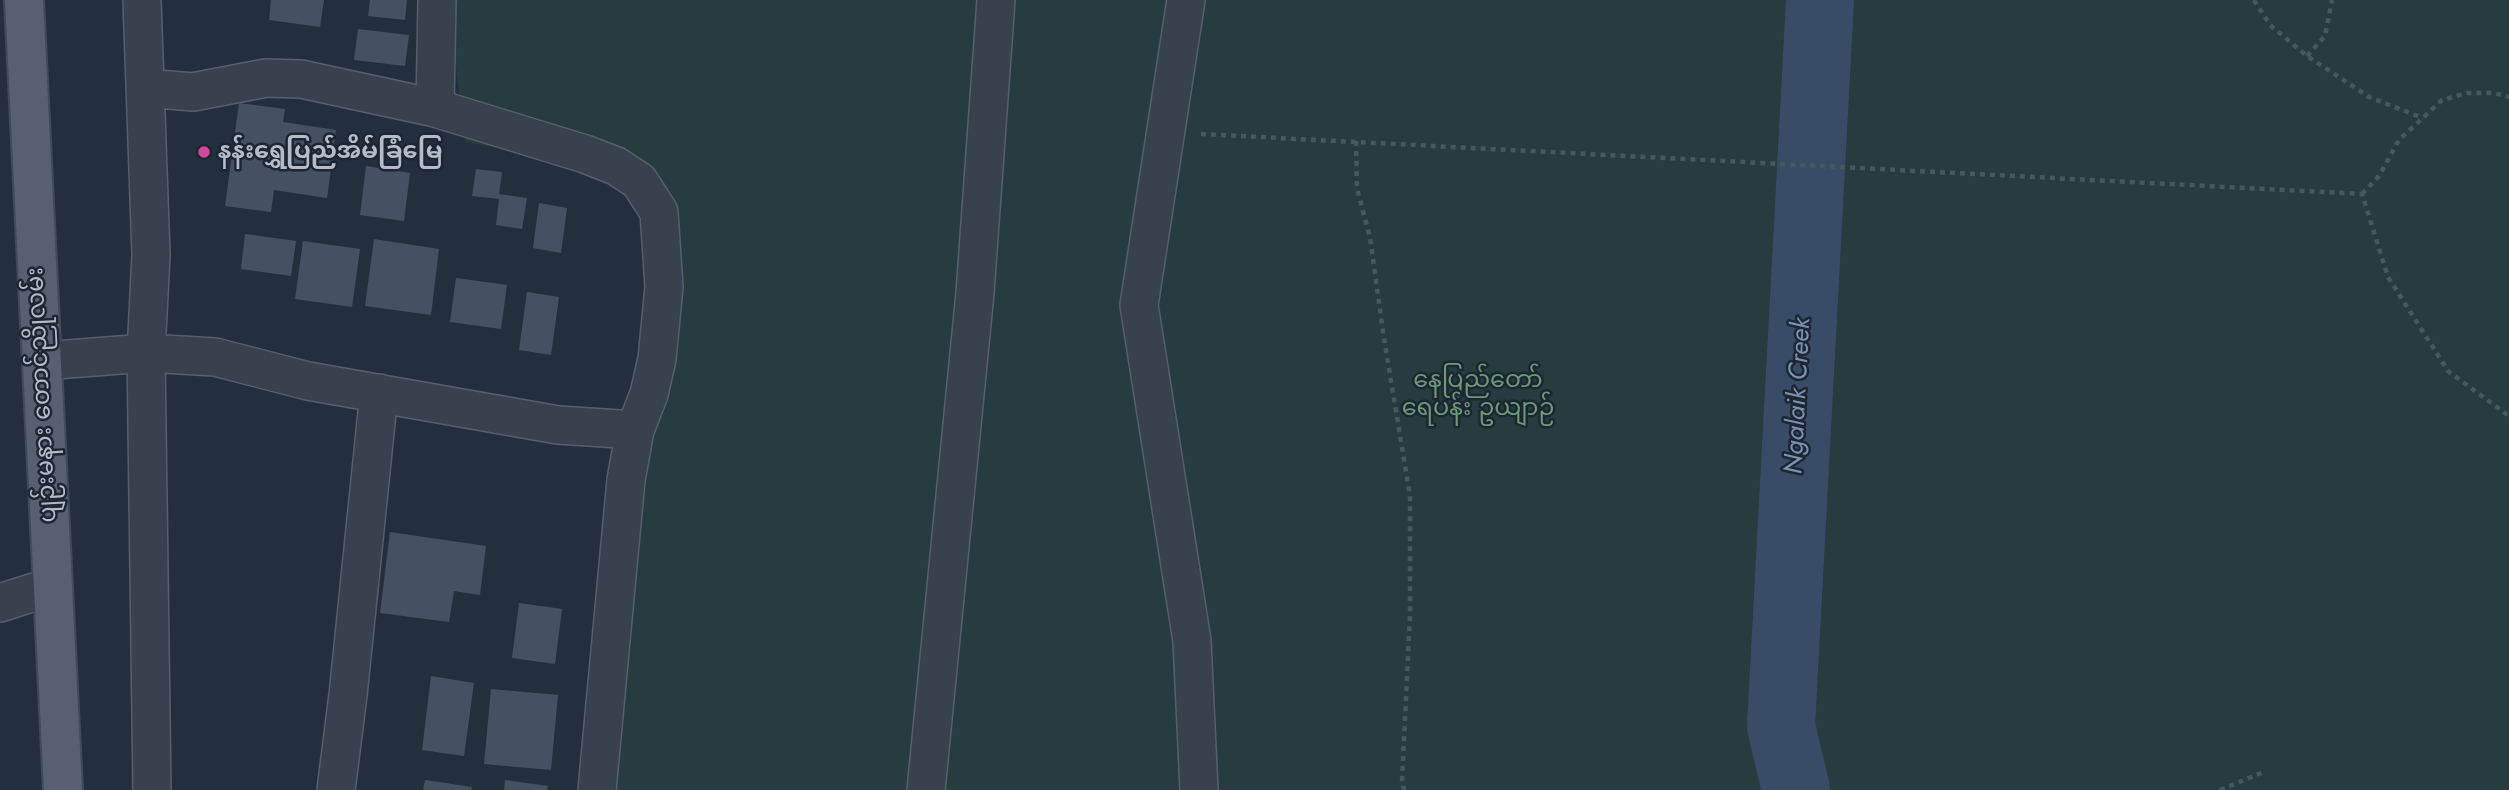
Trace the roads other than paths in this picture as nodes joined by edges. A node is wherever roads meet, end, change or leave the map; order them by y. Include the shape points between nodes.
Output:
1 (142, 0) edge
2 (437, 0) edge
3 (996, 0) edge
4 (1186, 0) edge
5 (16, 5) edge
6 (145, 88) junction
7 (435, 108) junction
8 (146, 353) junction
9 (42, 361) junction
10 (379, 393) junction
11 (635, 430) junction
12 (52, 586) junction
13 (0, 603) edge
14 (63, 790) edge
15 (152, 790) edge
16 (336, 790) edge
17 (597, 790) edge
18 (926, 790) edge
19 (1199, 790) edge

1 - 6 street
2 - 7 street
3 - 18 street via 975,293
4 - 19 street via 1139,305 1192,641
5 - 9 main road, ပျဉ်းမနား တောင်ညိုလမ်း
6 - 7 street via 193,92 266,78 301,79
6 - 8 street via 151,255
7 - 11 street via 616,166 639,181 659,212 664,287 657,359
8 - 9 street
8 - 10 street via 215,357 308,381
8 - 15 street
9 - 12 main road, ပျဉ်းမနား တောင်ညိုလမ်း
10 - 11 street via 558,425
10 - 16 street
11 - 17 street
12 - 13 street
12 - 14 main road, ပျဉ်းမနား တောင်ညိုလမ်း

